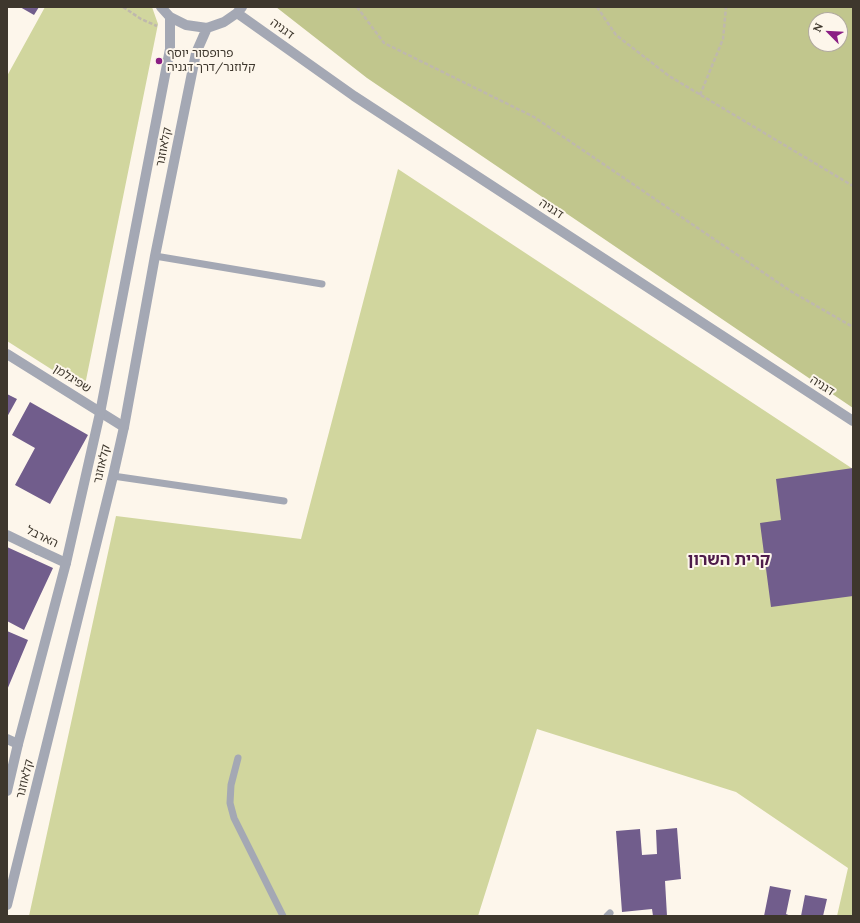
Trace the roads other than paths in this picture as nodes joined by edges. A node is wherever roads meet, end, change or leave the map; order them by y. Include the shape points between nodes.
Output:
1 (161, 7) edge
2 (240, 10) edge
3 (170, 17) junction
4 (208, 28) junction
5 (155, 256) junction
6 (322, 284) dead end
7 (7, 354) edge
8 (100, 412) junction
9 (853, 421) edge
10 (124, 427) junction
11 (113, 476) junction
12 (284, 501) dead end
13 (7, 535) edge
14 (66, 563) junction
15 (7, 739) edge
16 (18, 744) junction
17 (238, 758) dead end
18 (7, 791) edge
19 (7, 905) edge
20 (283, 916) edge

1 - 3 street
2 - 4 street via 224,22
2 - 9 street, דגניה via 360,100
3 - 4 street via 186,26
3 - 8 street, קלאוזנר via 170,49
4 - 5 street, קלאוזנר via 196,52
5 - 6 lane
5 - 10 street, קלאוזנר
7 - 8 street, שפיגלמן
8 - 10 street, שפיגלמן
8 - 14 street, קלאוזנר
10 - 11 street, קלאוזנר
11 - 12 lane
11 - 19 street, קלאוזנר
13 - 14 street, הארבל
14 - 16 street, קלאוזנר
15 - 16 street
16 - 18 street, קלאוזנר
17 - 20 lane via 231,785 230,803 234,818

